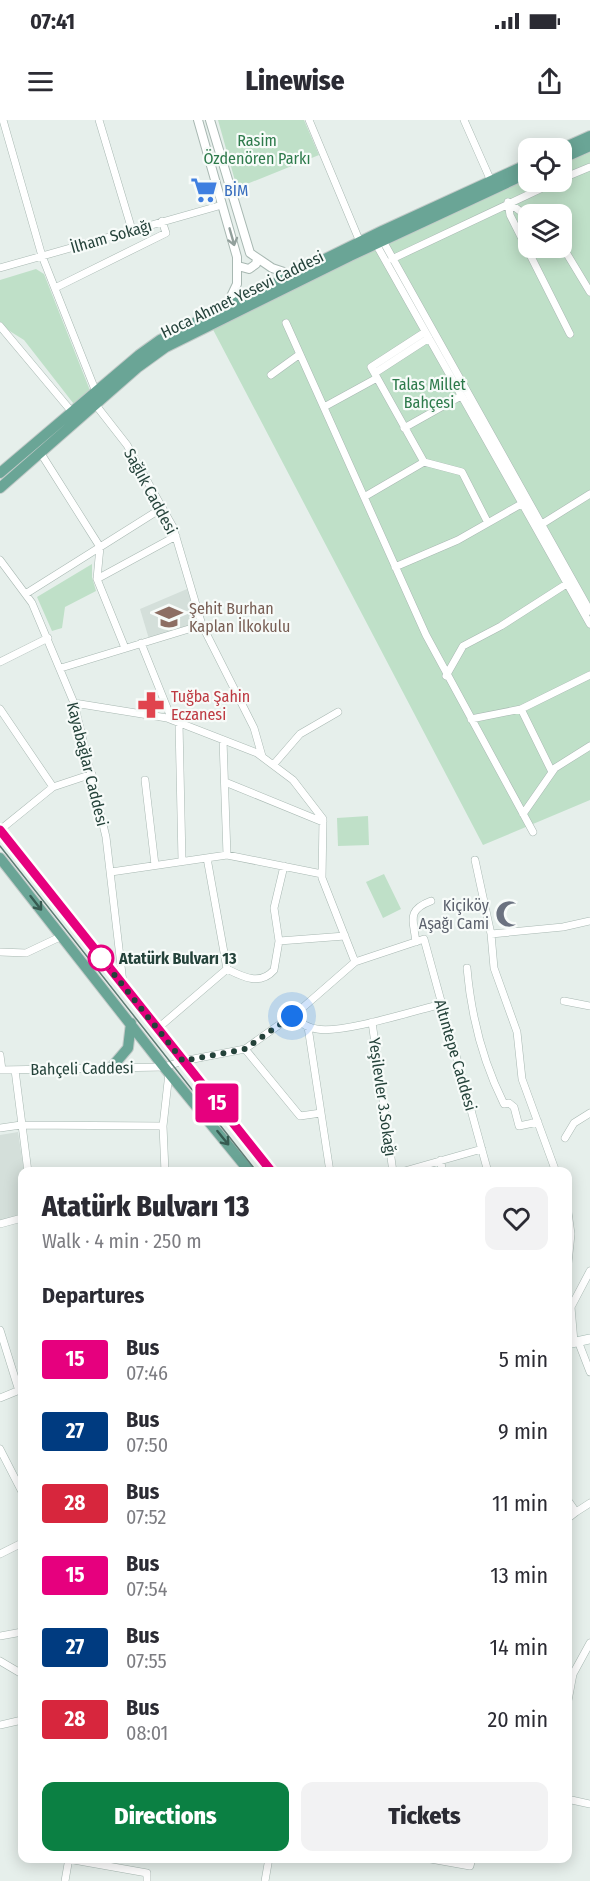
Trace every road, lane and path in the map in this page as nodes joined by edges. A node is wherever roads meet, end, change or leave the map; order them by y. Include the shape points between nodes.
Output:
1 (3, 120) edge
2 (99, 120) edge
3 (198, 120) edge
4 (210, 120) edge
5 (309, 120) edge
6 (464, 120) edge
7 (590, 136) edge
8 (572, 144) edge
9 (590, 146) edge
10 (572, 154) edge
11 (590, 167) edge
12 (518, 169) edge
13 (572, 174) edge
14 (518, 178) edge
15 (491, 181) junction
16 (532, 192) edge
17 (508, 202) junction
18 (222, 205) junction
19 (518, 210) edge
20 (162, 221) junction
21 (132, 230) junction
22 (360, 242) junction
23 (379, 243) junction
24 (42, 256) junction
25 (569, 258) edge
26 (257, 259) junction
27 (392, 259) junction
28 (238, 266) junction
29 (0, 268) edge
30 (292, 275) junction
31 (55, 288) junction
32 (590, 292) edge
33 (226, 307) junction
34 (286, 323) dead end
35 (0, 326) edge
36 (570, 334) dead end
37 (427, 335) junction
38 (300, 354) junction
39 (271, 375) dead end
40 (376, 376) junction
41 (96, 392) junction
42 (461, 396) junction
43 (95, 404) junction
44 (324, 407) junction
45 (72, 412) junction
46 (404, 428) junction
47 (40, 452) junction
48 (424, 462) junction
49 (0, 472) edge
50 (0, 488) edge
51 (590, 494) edge
52 (364, 497) junction
53 (523, 503) junction
54 (162, 508) junction
55 (488, 523) junction
56 (542, 524) junction
57 (176, 536) junction
58 (100, 547) junction
59 (0, 560) edge
60 (395, 567) junction
61 (97, 579) junction
62 (568, 583) junction
63 (27, 593) junction
64 (590, 611) edge
65 (590, 624) edge
66 (202, 625) junction
67 (48, 638) junction
68 (141, 643) junction
69 (125, 648) junction
70 (0, 662) edge
71 (61, 668) junction
72 (590, 675) edge
73 (446, 676) junction
74 (74, 704) junction
75 (0, 709) edge
76 (521, 709) junction
77 (338, 712) dead end
78 (471, 719) junction
79 (176, 721) junction
80 (223, 740) junction
81 (590, 746) edge
82 (262, 756) junction
83 (274, 764) junction
84 (552, 772) junction
85 (92, 774) junction
86 (145, 780) dead end
87 (225, 782) junction
88 (53, 787) junction
89 (523, 814) junction
90 (323, 822) junction
91 (0, 830) edge
92 (533, 832) dead end
93 (227, 855) junction
94 (207, 858) junction
95 (476, 860) dead end
96 (183, 861) junction
97 (2, 864) edge
98 (155, 865) junction
99 (284, 866) junction
100 (111, 872) junction
101 (322, 874) junction
102 (431, 901) dead end
103 (590, 921) edge
104 (491, 934) junction
105 (62, 936) junction
106 (345, 936) junction
107 (420, 940) junction
108 (279, 941) junction
109 (0, 952) edge
110 (356, 962) junction
111 (467, 968) dead end
112 (227, 969) junction
113 (123, 986) junction
114 (564, 1001) dead end
115 (442, 1004) junction
116 (590, 1006) edge
117 (292, 1016) junction
118 (372, 1022) junction
119 (131, 1023) junction
120 (308, 1026) junction
121 (157, 1029) junction
122 (245, 1049) junction
123 (0, 1055) edge
124 (183, 1061) junction
125 (111, 1068) junction
126 (1, 1070) edge
127 (15, 1070) junction
128 (166, 1070) junction
129 (321, 1113) junction
130 (590, 1113) edge
131 (538, 1122) junction
132 (21, 1125) junction
133 (164, 1126) junction
134 (0, 1128) edge
135 (565, 1138) dead end
136 (482, 1149) junction
137 (441, 1160) junction
138 (27, 1167) edge
139 (165, 1167) edge
140 (246, 1167) edge
141 (268, 1167) edge
142 (329, 1167) edge
143 (392, 1167) edge
144 (418, 1167) edge
145 (442, 1167) edge
146 (487, 1167) edge
147 (554, 1167) edge
148 (18, 1219) edge
149 (0, 1224) edge
150 (590, 1271) edge
151 (572, 1305) edge
152 (572, 1325) edge
153 (0, 1330) edge
154 (590, 1339) edge
155 (573, 1343) edge
156 (590, 1372) edge
157 (18, 1381) edge
158 (18, 1391) edge
159 (0, 1398) edge
160 (0, 1449) edge
161 (18, 1484) edge
162 (590, 1503) edge
163 (572, 1506) edge
164 (576, 1512) junction
165 (572, 1515) edge
166 (18, 1545) edge
167 (0, 1554) edge
168 (18, 1633) edge
169 (0, 1636) edge
170 (590, 1644) edge
171 (0, 1660) edge
172 (18, 1671) edge
173 (572, 1679) edge
174 (18, 1721) edge
175 (0, 1725) edge
176 (572, 1800) edge
177 (590, 1804) edge
178 (68, 1863) edge
179 (91, 1863) edge
180 (268, 1863) edge
181 (454, 1863) edge
182 (471, 1863) edge
183 (65, 1881) edge
184 (147, 1881) edge
185 (266, 1881) edge

1 - 24 street
2 - 21 street
3 - 18 street
4 - 26 street via 250,253
5 - 22 street
6 - 15 street
7 - 8 main road
9 - 10 main road
11 - 13 street
12 - 15 main road, Hoca Ahmet Yesevi Caddesi
14 - 23 main road, Hoca Ahmet Yesevi Caddesi
15 - 22 main road, Hoca Ahmet Yesevi Caddesi
16 - 17 street
17 - 19 street
17 - 27 street
17 - 36 street via 510,216
18 - 20 street, İlham Sokağı
18 -> 28 street
20 - 21 street, İlham Sokağı
20 - 31 street via 166,233
21 - 24 street, İlham Sokağı
22 - 30 main road, Hoca Ahmet Yesevi Caddesi
23 - 27 street
23 - 37 street
23 - 43 main road, Hoca Ahmet Yesevi Caddesi via 177,341
24 - 29 street, İlham Sokağı
24 - 31 street
25 - 32 street
26 - 28 street via 249,269
26 - 30 street
27 - 56 street
28 - 33 street via 236,290
30 - 33 main road, Hoca Ahmet Yesevi Caddesi
31 - 41 street
33 - 41 main road, Hoca Ahmet Yesevi Caddesi via 160,340
34 - 38 street
35 - 45 street
37 - 40 street via 371,367
37 - 42 street
38 - 39 street
38 - 44 street
40 - 44 street
40 - 46 street
41 - 45 main road, Hoca Ahmet Yesevi Caddesi
42 - 46 street
42 - 53 street
43 - 47 main road, Hoca Ahmet Yesevi Caddesi
43 - 54 street, Sağlık Caddesi via 127,445
44 - 52 street
45 - 49 main road, Hoca Ahmet Yesevi Caddesi
46 - 48 street
47 - 50 main road, Hoca Ahmet Yesevi Caddesi
47 - 58 street
48 - 52 street
48 - 55 street via 462,472
51 - 56 street
52 - 60 street
53 - 55 street
53 - 62 street
54 - 57 street, Sağlık Caddesi
54 - 58 street
55 - 60 street
56 - 64 street
57 - 61 street
57 - 66 street, Sağlık Caddesi
58 - 61 street
58 - 63 street
59 - 63 street, Kayabağlar Caddesi
60 - 73 street
61 - 69 street
62 - 65 street
62 - 73 street via 463,645
63 - 67 street, Kayabağlar Caddesi
66 - 68 street
66 - 82 street, Sağlık Caddesi via 254,728
67 - 70 street
67 - 71 street, Kayabağlar Caddesi
68 - 69 street
68 - 79 street
69 - 71 street
71 - 74 street, Kayabağlar Caddesi
72 - 76 street
73 - 78 street
74 - 79 street
74 - 85 street, Kayabağlar Caddesi
75 - 88 street
76 - 78 street
76 - 84 street
77 - 83 street via 300,734
78 - 89 street
79 - 80 street
79 - 96 street
80 - 82 street
80 - 87 street
81 - 84 street
82 - 83 street
83 - 90 street via 302,789
84 - 89 street
85 - 88 street
85 - 100 street, Kayabağlar Caddesi
86 - 98 street
87 - 90 street
87 - 93 street
88 - 91 street
89 - 92 street
90 - 101 street
91 - 113 main road
93 - 94 street
93 - 99 street
94 - 96 street
94 - 112 street
95 - 104 street
96 - 98 street
97 -> 105 main road
98 - 100 street
99 - 101 street
99 - 108 street via 274,908
100 - 113 street, Kayabağlar Caddesi
101 - 106 street
102 - 107 street, Altıntepe Caddesi via 418,906 412,919
103 - 104 street
104 - 131 street via 497,979 517,1032 522,1079
105 - 109 street via 26,953
105 - 119 main road
106 - 108 street
106 - 110 street
107 - 110 street
107 - 115 street, Altıntepe Caddesi
108 - 112 street via 276,966 269,975 249,979
110 - 117 street
111 - 131 street via 470,1004 492,1080 504,1104 514,1107 519,1126
112 - 121 street
113 - 121 main road
114 - 116 street
115 - 118 street
115 - 136 street, Altıntepe Caddesi
117 - 120 street
117 - 122 street
118 - 120 street via 320,1030
118 - 143 street, Yeşilevler 3.Sokağı
119 - 125 main road via 128,1048
119 - 128 main road
120 - 129 street
121 - 124 main road
122 - 124 street
122 - 129 street via 300,1116
123 - 126 street
124 - 128 street
124 - 141 main road
125 - 127 street, Bahçeli Caddesi
125 - 128 street, Bahçeli Caddesi
126 - 127 street, Bahçeli Caddesi
127 - 132 street
128 - 133 street
128 -> 140 main road
129 - 142 street
130 - 135 street via 574,1124
131 - 147 street
132 - 133 street
132 - 134 street
132 - 138 street
133 - 139 street
136 - 137 street
136 - 146 street, Altıntepe Caddesi
137 - 144 street
137 - 145 street
148 - 149 street
150 - 151 street
152 - 155 street
153 - 157 street
154 - 155 main road
155 - 156 street
158 - 159 street
160 - 161 street
162 - 164 street
163 - 164 street
164 - 165 street
166 - 167 street
168 - 169 street
170 - 173 street
171 - 172 street
174 - 175 street
176 - 177 street
178 - 183 street
179 - 184 street via 147,1873
180 - 185 street
181 - 182 street

